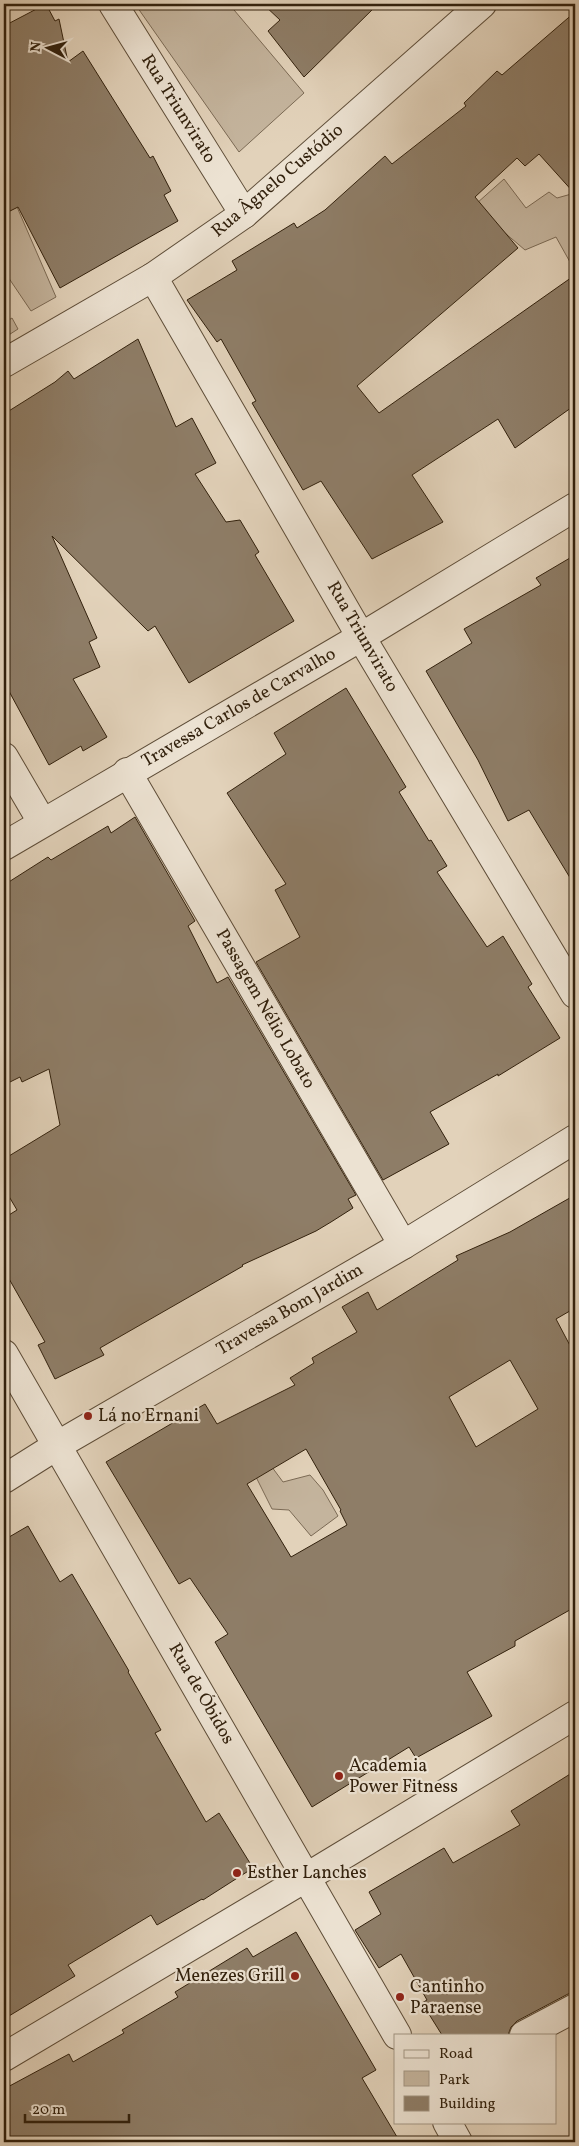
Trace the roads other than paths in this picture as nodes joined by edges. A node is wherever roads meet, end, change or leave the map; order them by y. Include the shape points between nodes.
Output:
1 (113, 4) edge
2 (482, 4) edge
3 (244, 214) junction
4 (153, 277) junction
5 (4, 363) edge
6 (575, 506) edge
7 (361, 637) junction
8 (4, 757) edge
9 (127, 772) junction
10 (42, 822) junction
11 (4, 846) edge
12 (575, 994) edge
13 (575, 1139) edge
14 (403, 1245) junction
15 (4, 1354) edge
16 (58, 1445) junction
17 (4, 1479) edge
18 (575, 1715) edge
19 (307, 1877) junction
20 (575, 2008) edge
21 (396, 2034) edge
22 (526, 2034) edge
23 (4, 2057) edge
24 (448, 2124) edge
25 (458, 2142) edge

1 - 3 street, Rua Triunvirato
2 - 3 street, Rua Âgnelo Custódio
3 - 4 street, Rua Âgnelo Custódio
4 - 5 street, Rua Âgnelo Custódio
4 - 7 street, Rua Triunvirato
6 - 7 street, Travessa Carlos de Carvalho
7 - 9 street, Travessa Carlos de Carvalho
7 - 12 street, Rua Triunvirato
8 - 10 street
9 - 10 street, Travessa Carlos de Carvalho
9 - 14 street, Passagem Nélio Lobato
10 - 11 street, Travessa Carlos de Carvalho
13 - 14 street, Travessa Bom Jardim
14 - 16 street, Travessa Bom Jardim
15 - 16 street, Rua de Óbidos
16 - 17 street, Travessa Bom Jardim
16 - 19 street, Rua de Óbidos
18 - 19 street
19 - 21 street, Rua de Óbidos
19 - 23 street
20 - 22 street
24 - 25 street

